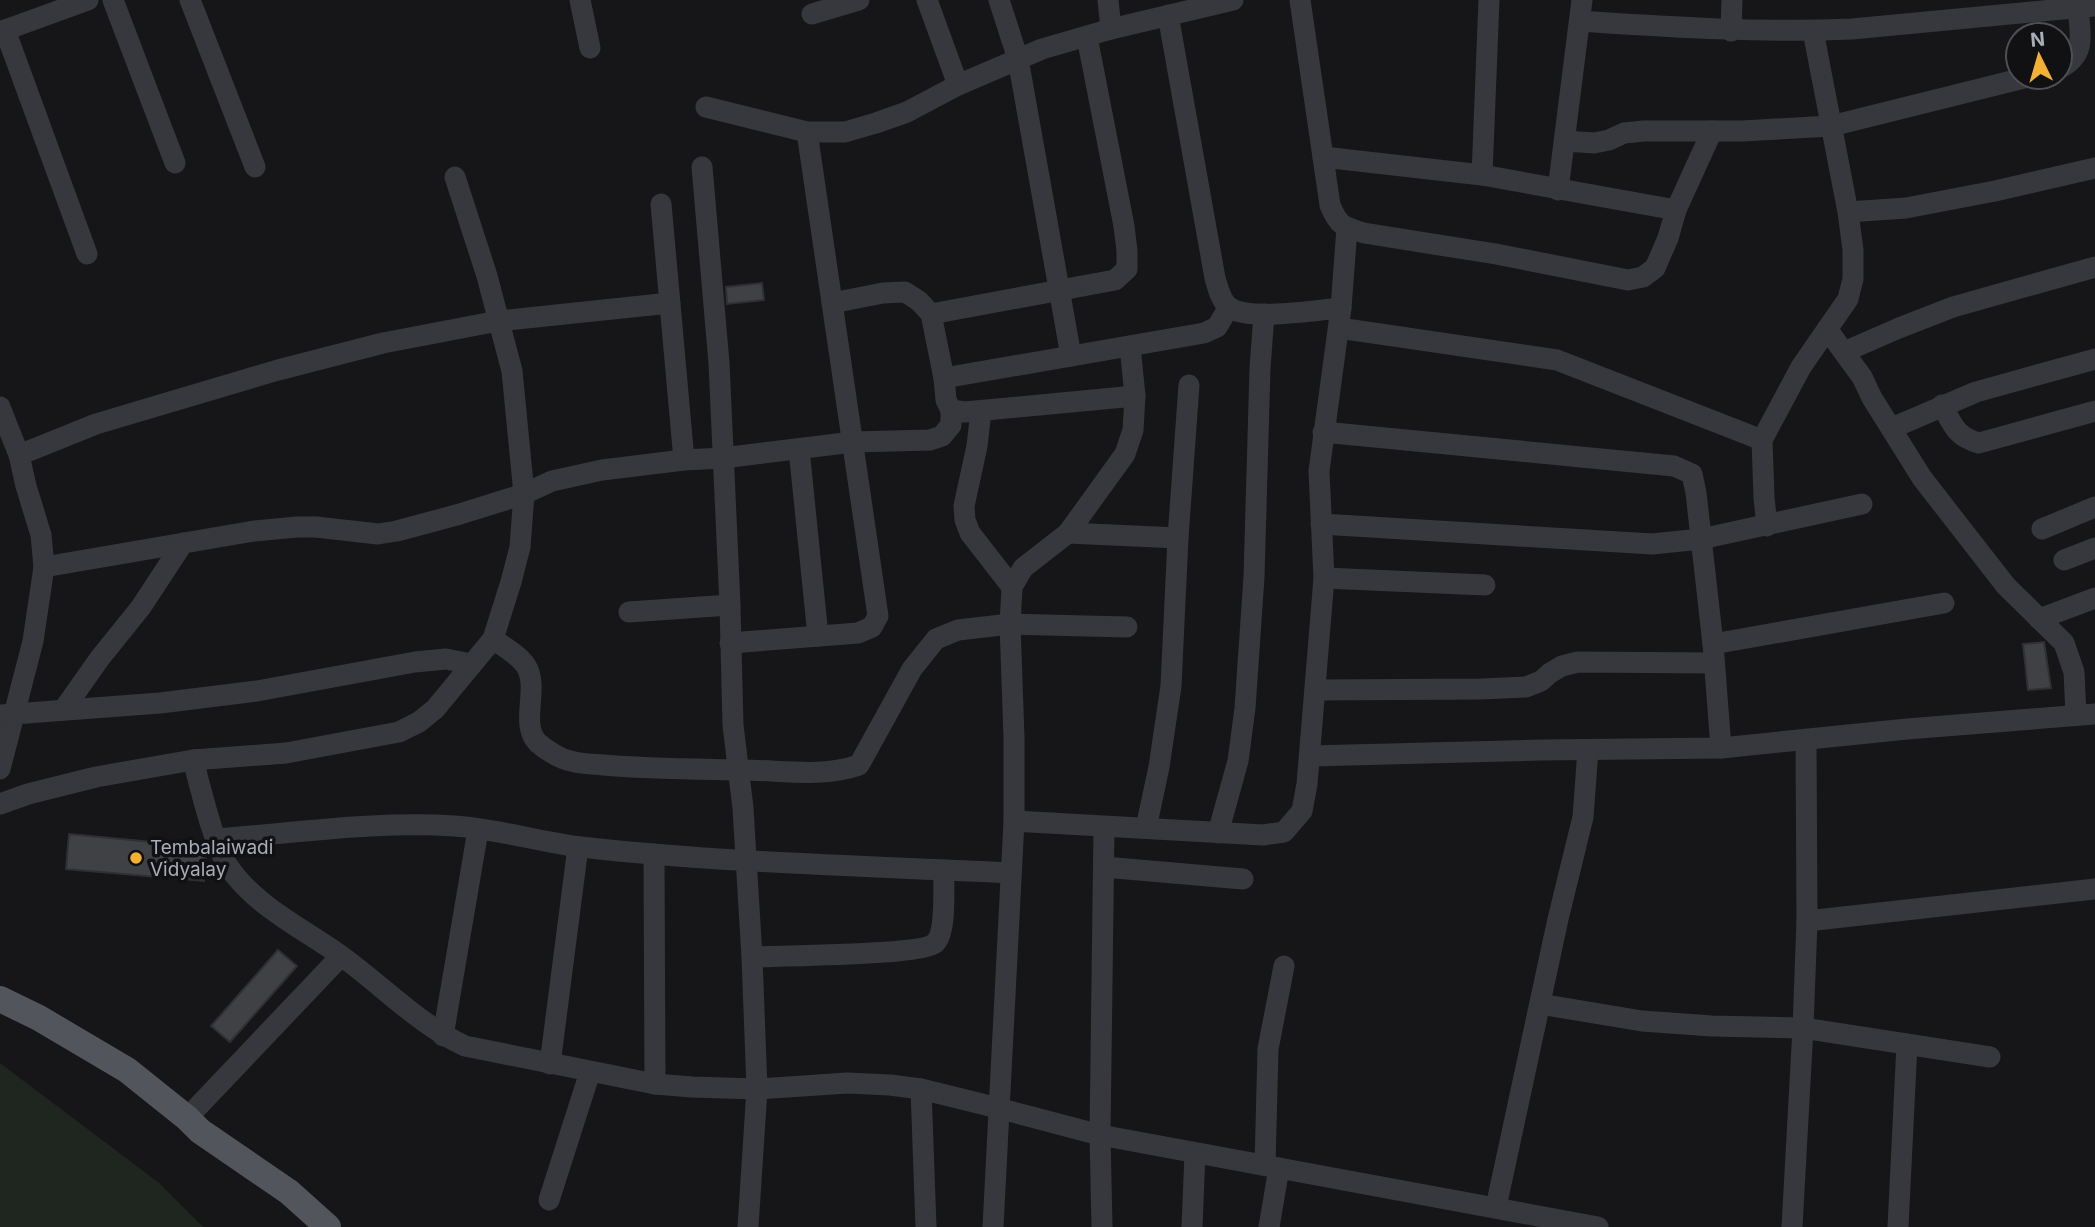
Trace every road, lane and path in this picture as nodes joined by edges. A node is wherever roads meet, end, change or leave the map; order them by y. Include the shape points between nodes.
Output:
1 (89, 0) edge
2 (113, 0) edge
3 (190, 0) edge
4 (580, 0) edge
5 (859, 0) edge
6 (927, 0) edge
7 (999, 0) edge
8 (1108, 0) edge
9 (1233, 0) edge
10 (1300, 0) edge
11 (1489, 0) edge
12 (1732, 0) edge
13 (1189, 5) edge
14 (2041, 5) edge
15 (2087, 7) edge
16 (1581, 10) edge
17 (812, 14) dead end
18 (1168, 15) junction
19 (1111, 29) junction
20 (3, 31) edge
21 (1731, 31) junction
22 (1813, 31) junction
23 (1087, 37) junction
24 (590, 48) dead end
25 (2087, 55) edge
26 (1018, 59) junction
27 (2004, 83) edge
28 (958, 85) junction
29 (706, 107) dead end
30 (1831, 127) junction
31 (1712, 131) junction
32 (807, 132) junction
33 (1565, 141) junction
34 (1323, 157) junction
35 (175, 163) dead end
36 (255, 167) dead end
37 (702, 167) dead end
38 (2095, 168) edge
39 (1482, 175) junction
40 (454, 177) dead end
41 (1559, 190) junction
42 (661, 204) dead end
43 (1676, 210) junction
44 (1848, 212) junction
45 (1347, 228) junction
46 (87, 254) dead end
47 (2095, 267) edge
48 (1059, 291) junction
49 (670, 303) junction
50 (832, 303) junction
51 (1229, 307) junction
52 (932, 314) junction
53 (1264, 314) junction
54 (1340, 318) junction
55 (498, 321) junction
56 (1827, 329) junction
57 (1130, 346) junction
58 (1844, 352) junction
59 (1071, 356) junction
60 (2095, 359) edge
61 (944, 378) junction
62 (1189, 385) dead end
63 (1135, 396) junction
64 (1942, 405) junction
65 (0, 407) edge
66 (951, 410) junction
67 (981, 411) junction
68 (2095, 411) edge
69 (1892, 428) junction
70 (1323, 432) junction
71 (1762, 440) junction
72 (853, 442) junction
73 (799, 449) junction
74 (19, 455) junction
75 (723, 458) junction
76 (684, 460) junction
77 (524, 494) junction
78 (1862, 503) dead end
79 (2095, 508) edge
80 (1321, 524) junction
81 (1767, 526) junction
82 (2042, 529) dead end
83 (1068, 533) junction
84 (1178, 538) junction
85 (1701, 539) junction
86 (183, 543) junction
87 (2095, 548) edge
88 (2064, 560) dead end
89 (44, 567) junction
90 (1324, 578) junction
91 (1485, 585) dead end
92 (1012, 587) junction
93 (2095, 598) edge
94 (1944, 603) dead end
95 (730, 605) junction
96 (629, 612) dead end
97 (2039, 619) junction
98 (1010, 624) junction
99 (1127, 627) dead end
100 (818, 636) junction
101 (493, 639) junction
102 (730, 643) junction
103 (1714, 654) junction
104 (471, 664) junction
105 (1316, 690) junction
106 (64, 709) junction
107 (2085, 714) edge
108 (6, 715) edge
109 (1805, 740) junction
110 (1721, 748) junction
111 (1588, 750) junction
112 (1310, 756) junction
113 (193, 760) junction
114 (0, 769) edge
115 (738, 769) junction
116 (0, 804) edge
117 (1014, 821) junction
118 (1104, 827) junction
119 (1146, 828) junction
120 (478, 830) junction
121 (1218, 832) junction
122 (217, 839) junction
123 (578, 847) junction
124 (654, 854) junction
125 (747, 859) junction
126 (1104, 867) junction
127 (944, 870) junction
128 (1011, 873) junction
129 (1243, 879) dead end
130 (2095, 889) edge
131 (1807, 921) junction
132 (341, 956) junction
133 (752, 957) junction
134 (1284, 966) dead end
135 (0, 999) edge
136 (1540, 1004) junction
137 (1803, 1028) junction
138 (443, 1036) junction
139 (1907, 1044) junction
140 (1990, 1057) dead end
141 (550, 1064) junction
142 (590, 1072) junction
143 (654, 1084) junction
144 (757, 1089) junction
145 (921, 1090) junction
146 (998, 1108) junction
147 (187, 1118) junction
148 (1100, 1135) junction
149 (1195, 1153) junction
150 (1272, 1166) junction
151 (549, 1200) dead end
152 (1496, 1208) junction
153 (1559, 1223) edge
154 (328, 1227) edge
155 (748, 1227) edge
156 (926, 1227) edge
157 (993, 1227) edge
158 (1102, 1227) edge
159 (1192, 1227) edge
160 (1269, 1227) edge
161 (1598, 1227) edge
162 (1792, 1227) edge
163 (1898, 1227) edge

1 - 20 street
2 - 35 street
3 - 36 street
4 - 24 street
5 - 17 street
6 - 28 street
7 - 26 street
8 - 19 street
9 - 13 street
10 - 34 street
11 - 39 street
12 - 21 street
13 - 18 street
14 - 15 street
14 - 22 street
15 - 25 street via 2080,34
16 - 21 street
16 - 33 street
18 - 19 street
18 - 51 street via 1215,278
19 - 23 street
20 - 46 street
21 - 22 street
22 - 30 street
23 - 26 street
23 - 48 street via 1124,226 1127,269 1115,280
26 - 28 street
26 - 48 street
27 - 30 street
28 - 32 street via 877,123 845,132
29 - 32 street
30 - 31 street
30 - 44 street
31 - 33 street via 1644,131 1594,143
31 - 43 street
32 - 50 street
33 - 41 street
34 - 39 street
34 - 45 street via 1330,205 1336,220
37 - 75 street
38 - 44 street via 1906,208
39 - 41 street
40 - 55 street
41 - 43 street
42 - 49 street
43 - 45 street via 1655,268 1628,280
44 - 56 street via 1853,279 1848,299
45 - 54 street
47 - 58 street via 1953,307
48 - 52 street
48 - 59 street
49 - 55 street
49 - 76 street
50 - 52 street via 905,292
50 - 72 street
51 - 53 street
51 - 57 street via 1217,327 1204,333
52 - 61 street
53 - 54 street
53 - 121 street via 1245,708 1238,761
54 - 70 street
54 - 71 street via 1557,360
55 - 74 street via 383,343 278,370 96,424
55 - 77 street via 512,371
56 - 58 street
56 - 71 street
57 - 59 street
57 - 63 street
58 - 69 street
59 - 61 street
60 - 64 street
61 - 66 street
62 - 84 street
63 - 67 street
63 - 83 street via 1133,430 1125,454
64 - 68 street via 1956,432 1979,443
64 - 69 street
65 - 74 street
66 - 67 street
66 - 72 street via 951,425 943,436
67 - 92 street via 965,520
69 - 97 street via 1930,489 2006,586
70 - 80 street
70 - 85 street via 1674,466 1692,474
71 - 81 street
72 - 73 street
72 - 100 street via 878,616 872,627 859,633
73 - 75 street
73 - 100 street
74 - 89 street via 41,535
75 - 76 street
75 - 95 street
76 - 77 street via 552,481
77 - 86 street via 378,534 297,527
77 - 101 street via 520,547
78 - 81 street
79 - 82 street
80 - 85 street via 1612,543
80 - 90 street
81 - 85 street
83 - 84 street
83 - 92 street via 1024,568
84 - 119 street via 1171,686
85 - 103 street
86 - 89 street
86 - 106 street
87 - 88 street
89 - 108 street via 33,641
90 - 91 street
90 - 105 street
92 - 98 street
93 - 97 street
94 - 103 street
95 - 96 street
95 - 102 street
97 - 107 street via 2064,643
98 - 99 street
98 - 115 street via 958,630 936,639 912,669 859,765 823,772
98 - 117 street
100 - 102 street
101 - 104 street
101 - 115 street via 527,667 535,740 568,761 673,770
102 - 115 street
103 - 105 street via 1578,662 1526,687
103 - 110 street
104 - 106 street via 446,659 415,662 257,691
104 - 113 street via 435,709 399,732 286,754
105 - 112 street
106 - 108 street
107 - 109 street
108 - 114 street via 6,752
109 - 110 street
109 - 131 street
110 - 111 street
111 - 112 street
111 - 136 street via 1583,817
112 - 121 street via 1302,811 1284,832
113 - 116 street via 96,776
113 - 122 street
115 - 125 street
117 - 118 street
117 - 128 street
118 - 119 street
118 - 126 street
119 - 121 street
120 - 122 street via 382,826
120 - 123 street
120 - 138 street
122 - 132 street via 241,884
123 - 124 street
123 - 141 street
124 - 125 street
124 - 143 street
125 - 127 street
125 - 133 street
126 - 129 street
126 - 148 street
127 - 128 street
127 - 133 street via 942,932 934,944 881,952
128 - 146 street
130 - 131 street
131 - 137 street
132 - 138 street
132 - 147 street
133 - 144 street
134 - 150 street via 1268,1049
135 - 147 main road via 127,1070
136 - 137 street via 1642,1021
136 - 152 street
137 - 139 street
137 - 162 street
138 - 141 street via 465,1046
139 - 140 street
139 - 163 street
141 - 142 street
142 - 143 street
142 - 151 street
143 - 144 street
144 - 145 street via 847,1083
144 - 155 street
145 - 146 street
145 - 156 street
146 - 148 street
146 - 157 street
147 - 154 main road via 289,1192
148 - 149 street
148 - 158 street
149 - 150 street
149 - 159 street
150 - 152 street
150 - 160 street
152 - 153 street
153 - 161 street

